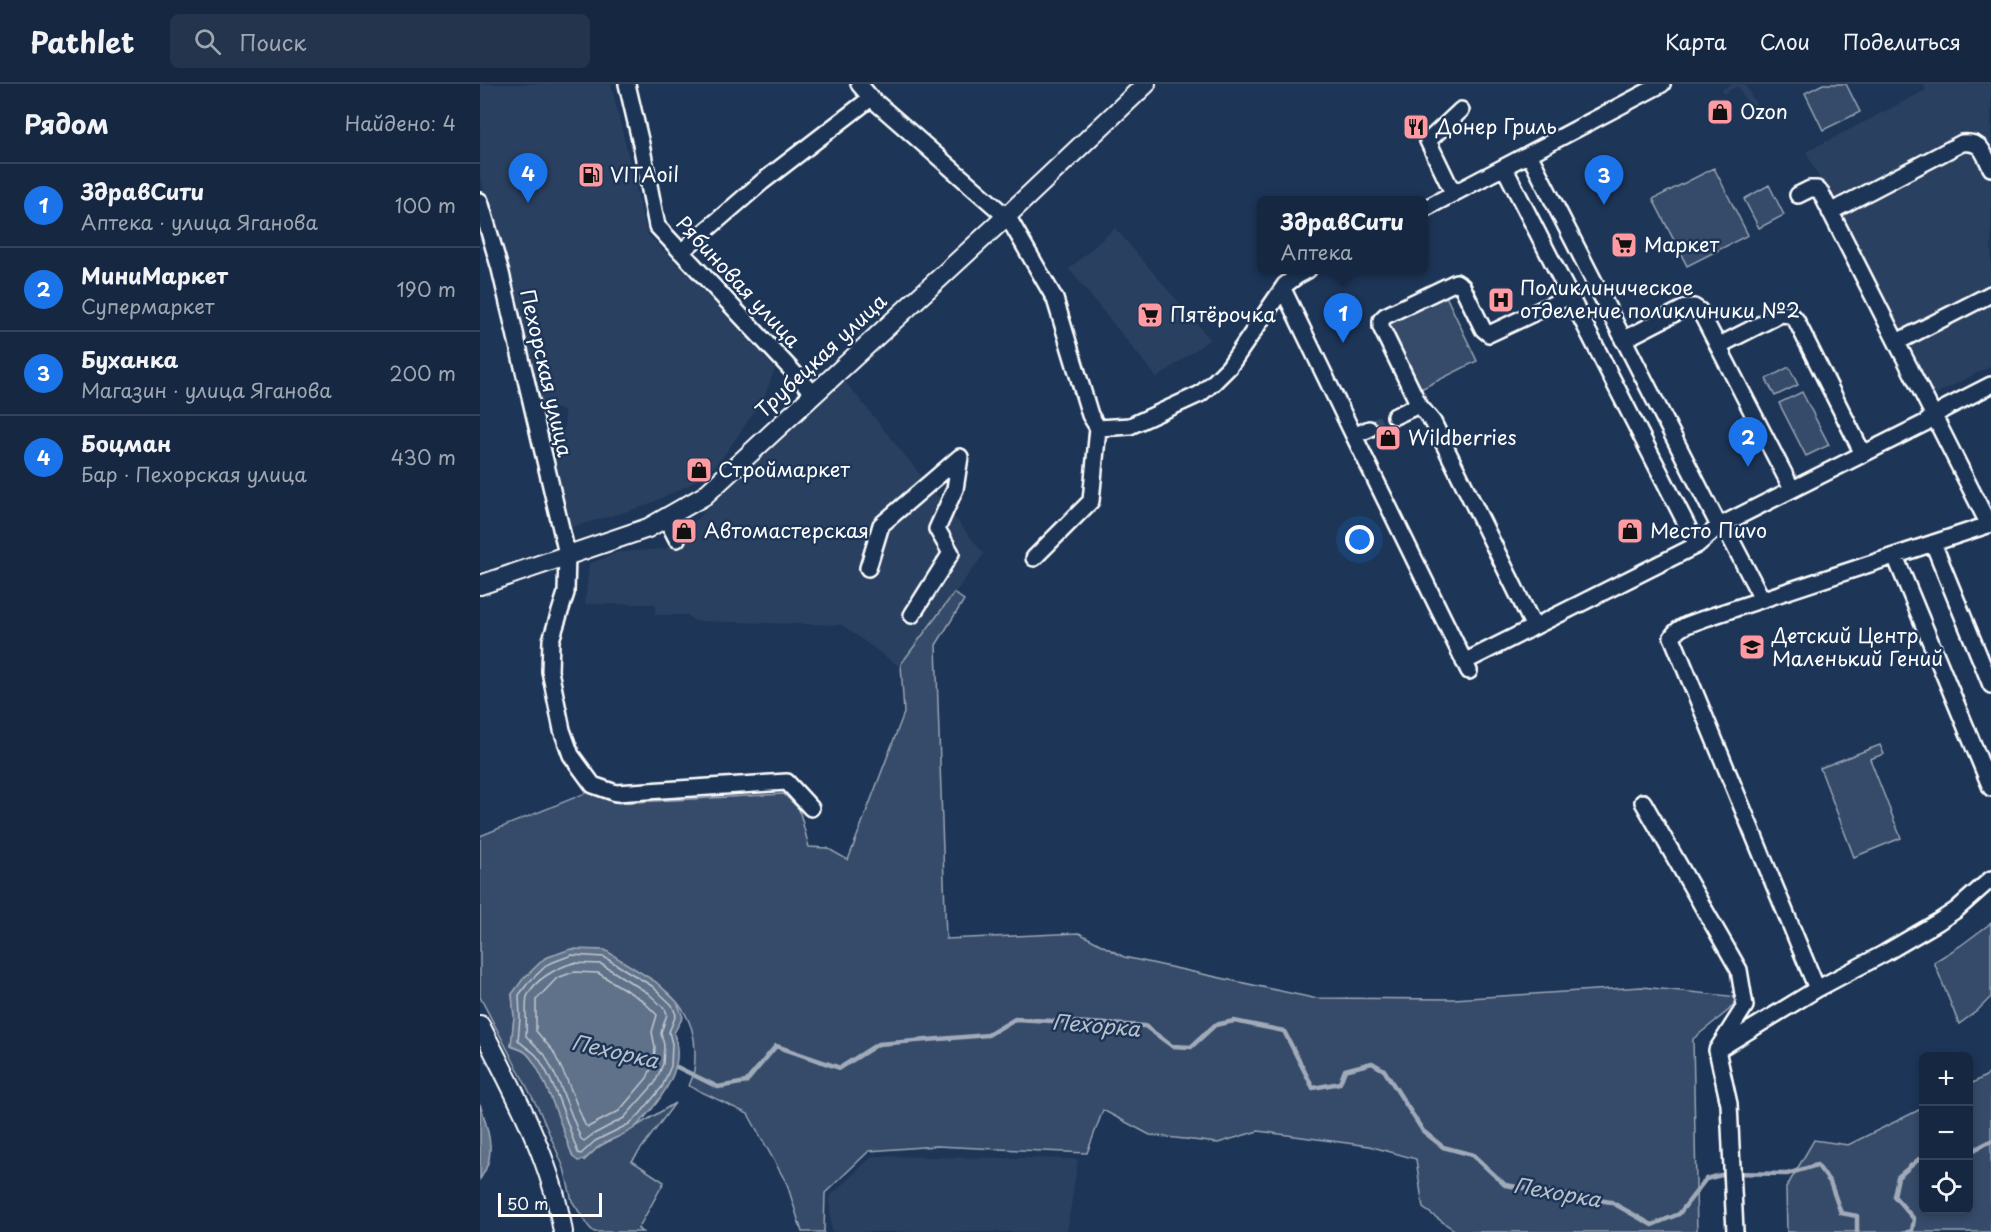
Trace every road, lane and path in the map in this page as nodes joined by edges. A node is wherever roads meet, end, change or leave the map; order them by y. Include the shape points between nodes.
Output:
1 (627, 84) edge
2 (859, 84) edge
3 (1146, 84) edge
4 (1662, 84) edge
5 (871, 98) junction
6 (1461, 110) dead end
7 (1529, 154) junction
8 (1504, 167) junction
9 (1991, 168) edge
10 (1453, 193) junction
11 (1798, 195) dead end
12 (480, 201) edge
13 (1428, 207) edge
14 (1830, 212) junction
15 (1006, 216) junction
16 (681, 252) junction
17 (1301, 274) edge
18 (1283, 289) junction
19 (1991, 294) edge
20 (1570, 296) junction
21 (1623, 340) junction
22 (1897, 342) junction
23 (1718, 346) junction
24 (1991, 385) edge
25 (814, 394) junction
26 (1419, 405) junction
27 (1395, 416) tunnel mouth
28 (1934, 416) junction
29 (1098, 428) junction
30 (1369, 429) tunnel mouth
31 (1354, 436) junction
32 (1863, 454) junction
33 (1792, 489) junction
34 (666, 518) junction
35 (1721, 525) junction
36 (1990, 525) edge
37 (677, 539) dead end
38 (1933, 543) junction
39 (1697, 545) junction
40 (567, 554) junction
41 (1895, 556) junction
42 (1034, 558) dead end
43 (868, 568) dead end
44 (480, 585) edge
45 (1762, 599) junction
46 (912, 615) dead end
47 (1533, 627) junction
48 (1991, 685) edge
49 (1991, 788) edge
50 (1643, 801) dead end
51 (811, 808) dead end
52 (1991, 879) edge
53 (1817, 989) junction
54 (480, 1025) edge
55 (1717, 1050) junction
56 (554, 1190) junction
57 (563, 1232) edge
58 (575, 1232) edge
59 (1735, 1232) edge

1 - 16 street, Рябиновая улица via 657,226
2 - 5 street
3 - 15 main road, Трубецкая улица
4 - 7 street
5 - 15 street
5 - 16 street via 762,182
6 - 10 street via 1428,141
7 - 8 street
7 - 21 street
8 - 10 street
8 - 20 street
9 - 14 street via 1976,143 1962,143
10 - 13 street
11 - 14 street via 1816,189
12 - 40 street, Пехорская улица via 500,269
14 - 22 street
15 - 25 main road, Трубецкая улица
15 - 29 street via 1055,299 1090,415
16 - 25 street, Рябиновая улица
17 - 18 street
18 - 29 street via 1229,367 1200,394 1130,426
18 - 31 street
19 - 22 street
20 - 26 street via 1490,334 1483,329 1462,286 1456,282 1385,316 1381,327
20 - 39 street
21 - 23 street via 1694,307 1700,311
21 - 35 street
22 - 28 street
23 - 32 street via 1781,314 1790,315
23 - 33 street
24 - 28 street
25 - 34 main road, Трубецкая улица via 704,496
26 - 27 street
26 - 47 street via 1433,422
28 - 32 street
28 - 36 street
29 - 42 street via 1091,501
30 - 31 street
31 - 47 street via 1467,667
32 - 33 street
33 - 35 street
34 - 37 street
34 - 40 main road, Трубецкая улица via 648,528
35 - 39 street
35 - 45 street
36 - 38 street
38 - 41 street
38 - 48 street
39 - 47 street
40 - 44 main road, Трубецкая улица
40 - 51 street, Пехорская улица via 566,593 551,640 550,671 571,755 593,785 616,793 787,782
41 - 45 street
41 - 49 street
43 - 46 street via 881,525 960,457 955,489 938,529 951,552
45 - 53 street via 1681,627 1672,637
50 - 55 street via 1738,970 1745,1006
52 - 53 street via 1938,922
53 - 55 street
54 - 56 main road via 530,1126
55 - 59 street via 1729,1104
56 - 57 main road
56 - 58 main road

